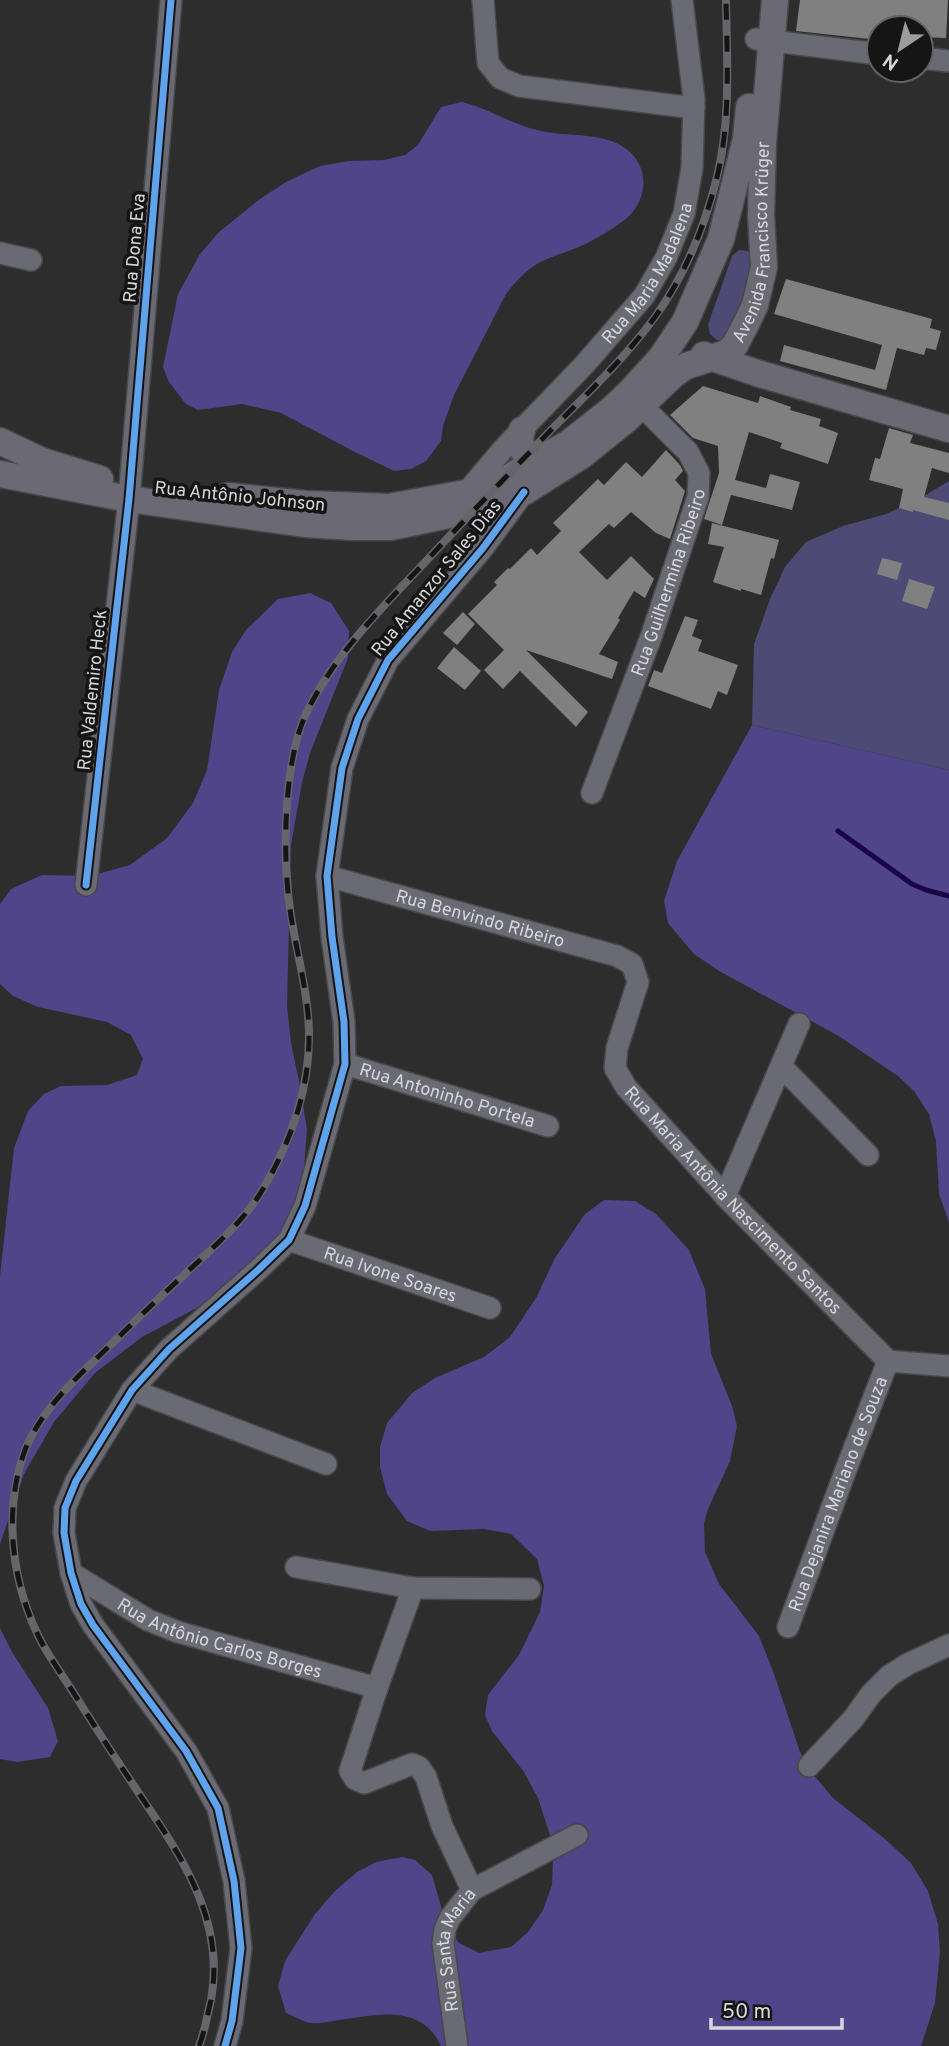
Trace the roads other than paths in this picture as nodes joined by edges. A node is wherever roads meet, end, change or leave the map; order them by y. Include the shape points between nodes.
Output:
1 (171, 0) edge
2 (484, 0) edge
3 (682, 0) edge
4 (759, 0) edge
5 (775, 0) edge
6 (763, 40) junction
7 (865, 52) edge
8 (694, 108) junction
9 (721, 239) junction
10 (764, 252) junction
11 (0, 253) edge
12 (31, 260) dead end
13 (685, 322) junction
14 (735, 345) junction
15 (709, 357) junction
16 (760, 374) junction
17 (635, 399) junction
18 (949, 429) edge
19 (513, 439) junction
20 (0, 442) edge
21 (536, 461) junction
22 (0, 474) edge
23 (129, 492) junction
24 (524, 492) junction
25 (478, 496) junction
26 (483, 548) junction
27 (592, 793) dead end
28 (327, 876) junction
29 (86, 885) dead end
30 (632, 964) joint
31 (799, 1024) dead end
32 (345, 1064) junction
33 (780, 1066) junction
34 (548, 1126) dead end
35 (868, 1155) dead end
36 (725, 1196) junction
37 (289, 1240) junction
38 (490, 1308) dead end
39 (888, 1361) junction
40 (949, 1366) edge
41 (132, 1390) junction
42 (326, 1464) dead end
43 (296, 1567) dead end
44 (71, 1573) junction
45 (413, 1588) junction
46 (530, 1589) dead end
47 (788, 1627) dead end
48 (949, 1645) edge
49 (377, 1689) junction
50 (809, 1766) dead end
51 (577, 1835) dead end
52 (472, 1890) junction
53 (225, 2046) edge
54 (457, 2046) edge

1 - 23 street, Rua Dona Eva
2 - 8 street via 488,63 500,78 519,86
3 - 8 street, Rua Maria Madalena
4 - 6 main road, Avenida Francisco Krüger
5 - 6 main road, Avenida Francisco Krüger
6 - 7 street
6 - 9 main road, Avenida Francisco Krüger via 746,139
6 - 10 main road, Avenida Francisco Krüger
8 - 19 street, Rua Maria Madalena via 684,214 666,258 644,296
9 - 10 main road via 744,234
9 - 13 main road, Avenida Francisco Krüger
10 - 14 main road, Avenida Francisco Krüger via 755,305
11 - 12 street
13 - 15 main road via 694,346
13 - 17 main road, Avenida Francisco Krüger
14 - 15 main road, Avenida Francisco Krüger via 720,356
14 - 16 main road
15 - 16 main road
15 - 17 main road, Avenida Francisco Krüger via 686,366
16 - 18 main road
17 - 21 main road, Avenida Francisco Krüger via 612,409 569,443
17 - 24 main road, Avenida Francisco Krüger via 581,456
17 - 27 street, Rua Guilhermina Ribeiro via 688,452 699,473 698,497
19 - 21 main road via 520,436 522,449
19 - 25 street, Rua Maria Madalena
20 - 23 main road, Rua Antônio Johnson
21 - 25 main road, Avenida Francisco Krüger
22 - 23 main road, Rua Antônio Johnson
23 - 25 main road, Rua Antônio Johnson via 304,524 354,527 391,527
23 - 29 street, Rua Valdemiro Heck
24 - 25 main road, Avenida Francisco Krüger
24 - 26 street, Rua Amanzor Sales Dias
25 - 26 street, Rua Amanzor Sales Dias
26 - 28 street, Rua Amanzor Sales Dias via 388,660 358,719 342,768
28 - 30 street, Rua Benvindo Ribeiro via 617,956
28 - 32 street, Rua Amanzor Sales Dias
30 - 36 street, Rua Maria Antônia Nascimento Santos via 638,982 615,1068 626,1087
31 - 33 street
32 - 34 street, Rua Antoninho Portela
32 - 37 street, Rua Amanzor Sales Dias via 305,1206
33 - 35 street
33 - 36 street
36 - 39 street, Rua Maria Antônia Nascimento Santos
37 - 38 street, Rua Ivone Soares
37 - 41 street, Rua Amanzor Sales Dias via 169,1349
39 - 40 street
39 - 47 street, Rua Dejanira Mariano de Souza
41 - 42 street
41 - 44 street, Rua Amanzor Sales Dias via 76,1481 65,1508
43 - 45 street
44 - 49 street, Rua Antônio Carlos Borges via 148,1620 178,1632
44 - 53 street, Rua Amanzor Sales Dias via 93,1625 186,1751 218,1808 242,1948
45 - 46 street
45 - 49 street
48 - 50 street via 889,1676
49 - 52 street via 351,1771 364,1783 412,1764 419,1767
51 - 52 street, Rua Santa Maria
52 - 54 street, Rua Santa Maria via 450,1918 443,1943

